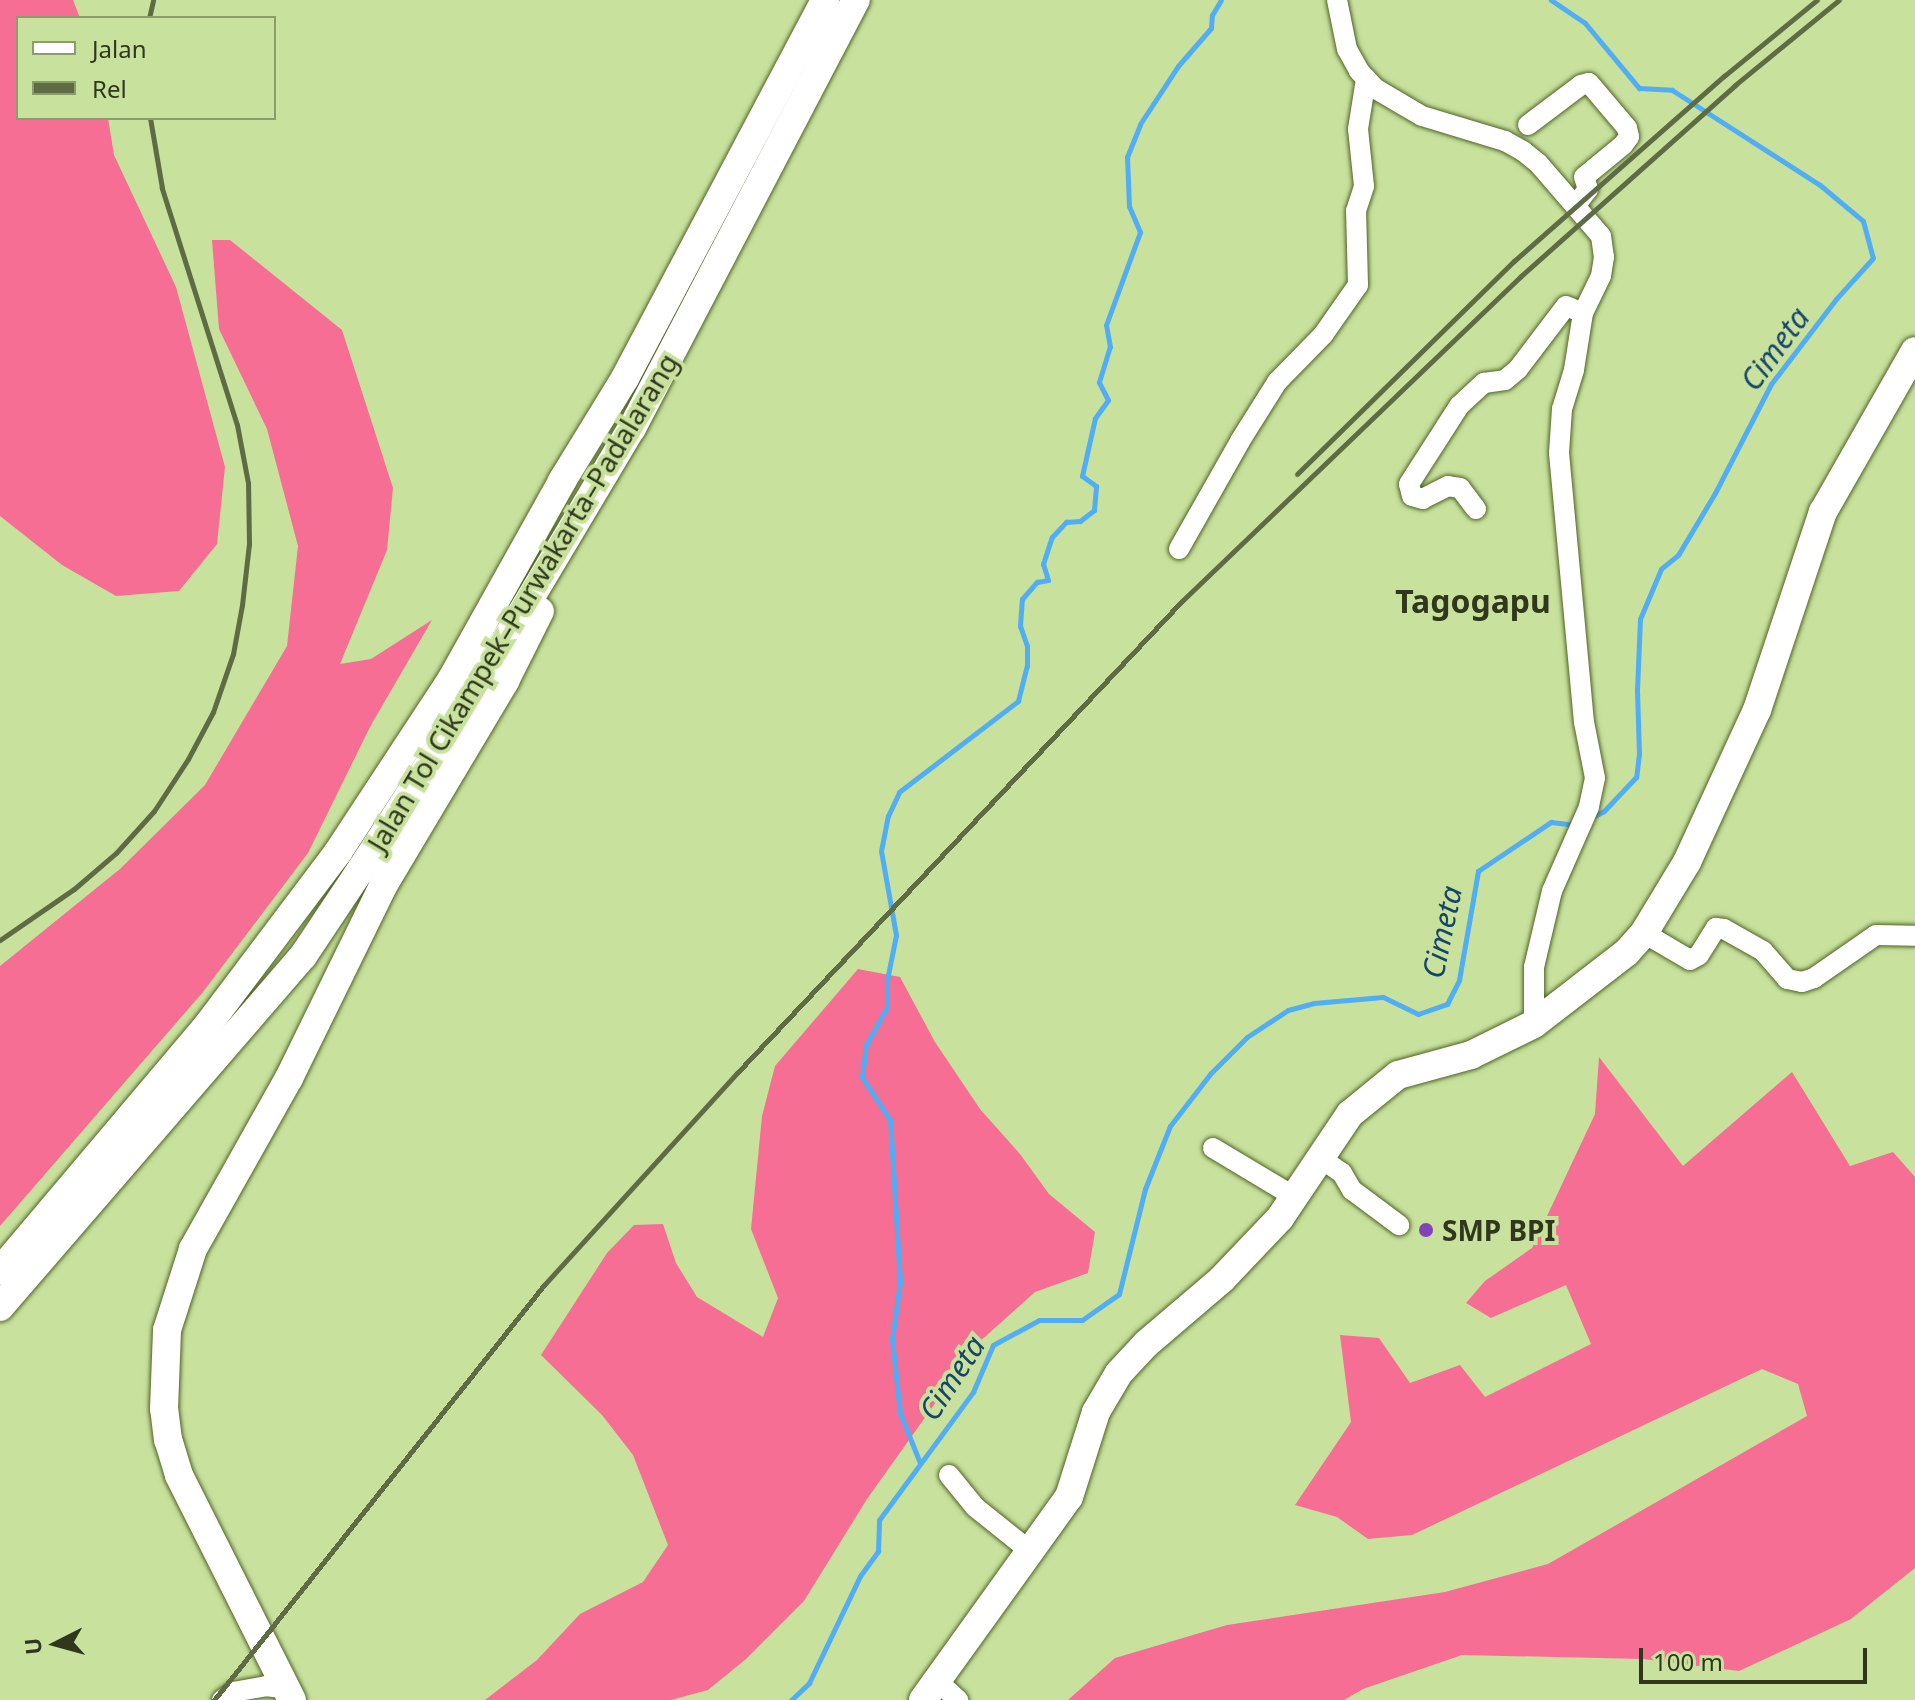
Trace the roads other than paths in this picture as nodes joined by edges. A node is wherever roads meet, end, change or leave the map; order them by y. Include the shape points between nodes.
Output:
1 (825, 0) edge
2 (856, 0) edge
3 (1337, 0) edge
4 (1366, 79) junction
5 (1528, 125) dead end
6 (1576, 205) junction
7 (1583, 313) junction
8 (1915, 351) edge
9 (1476, 509) dead end
10 (565, 537) junction
11 (1179, 549) dead end
12 (1644, 933) junction
13 (1915, 936) edge
14 (1534, 1024) junction
15 (1213, 1148) dead end
16 (1319, 1157) junction
17 (1295, 1197) junction
18 (1399, 1225) dead end
19 (0, 1271) edge
20 (0, 1307) edge
21 (949, 1475) dead end
22 (1030, 1551) junction
23 (930, 1690) edge
24 (290, 1694) edge
25 (222, 1700) edge
26 (958, 1700) edge

1 - 19 highway, Jalan Tol Cikampek–Purwakarta–Padalarang via 625,378 451,680 338,852 216,1015
2 - 10 highway, Jalan Tol Cikampek–Purwakarta–Padalarang via 632,428
3 - 4 street via 1347,49
4 - 6 street via 1422,116 1523,151
4 - 11 street via 1358,129 1364,186 1356,211 1358,285 1323,335 1277,382
5 - 6 street via 1589,83 1627,128 1629,137 1623,145 1584,177 1588,189
6 - 7 street via 1601,236 1604,257
7 - 9 street via 1566,306 1518,369 1505,380 1484,383 1459,406 1409,484 1412,496 1423,499 1448,486 1460,488
7 - 14 street via 1562,409 1559,453 1584,722 1595,778 1589,807 1552,891 1534,967
8 - 12 highway via 1823,512 1747,733 1687,862
10 - 20 highway, Jalan Tol Cikampek–Purwakarta–Padalarang via 457,721 303,956
10 - 24 highway via 534,629 383,886 289,1078 193,1249 167,1330 164,1409 179,1475
12 - 13 street via 1690,960 1716,928 1724,929 1763,951 1787,979 1802,982 1876,935
12 - 14 highway
14 - 16 highway via 1471,1055 1414,1069 1381,1086 1350,1114
15 - 17 street
16 - 17 highway
16 - 18 street
17 - 22 highway via 1222,1279 1119,1373 1096,1412 1069,1497
21 - 22 street via 975,1507
22 - 23 highway
23 - 26 street
24 - 25 street via 266,1686 233,1692

